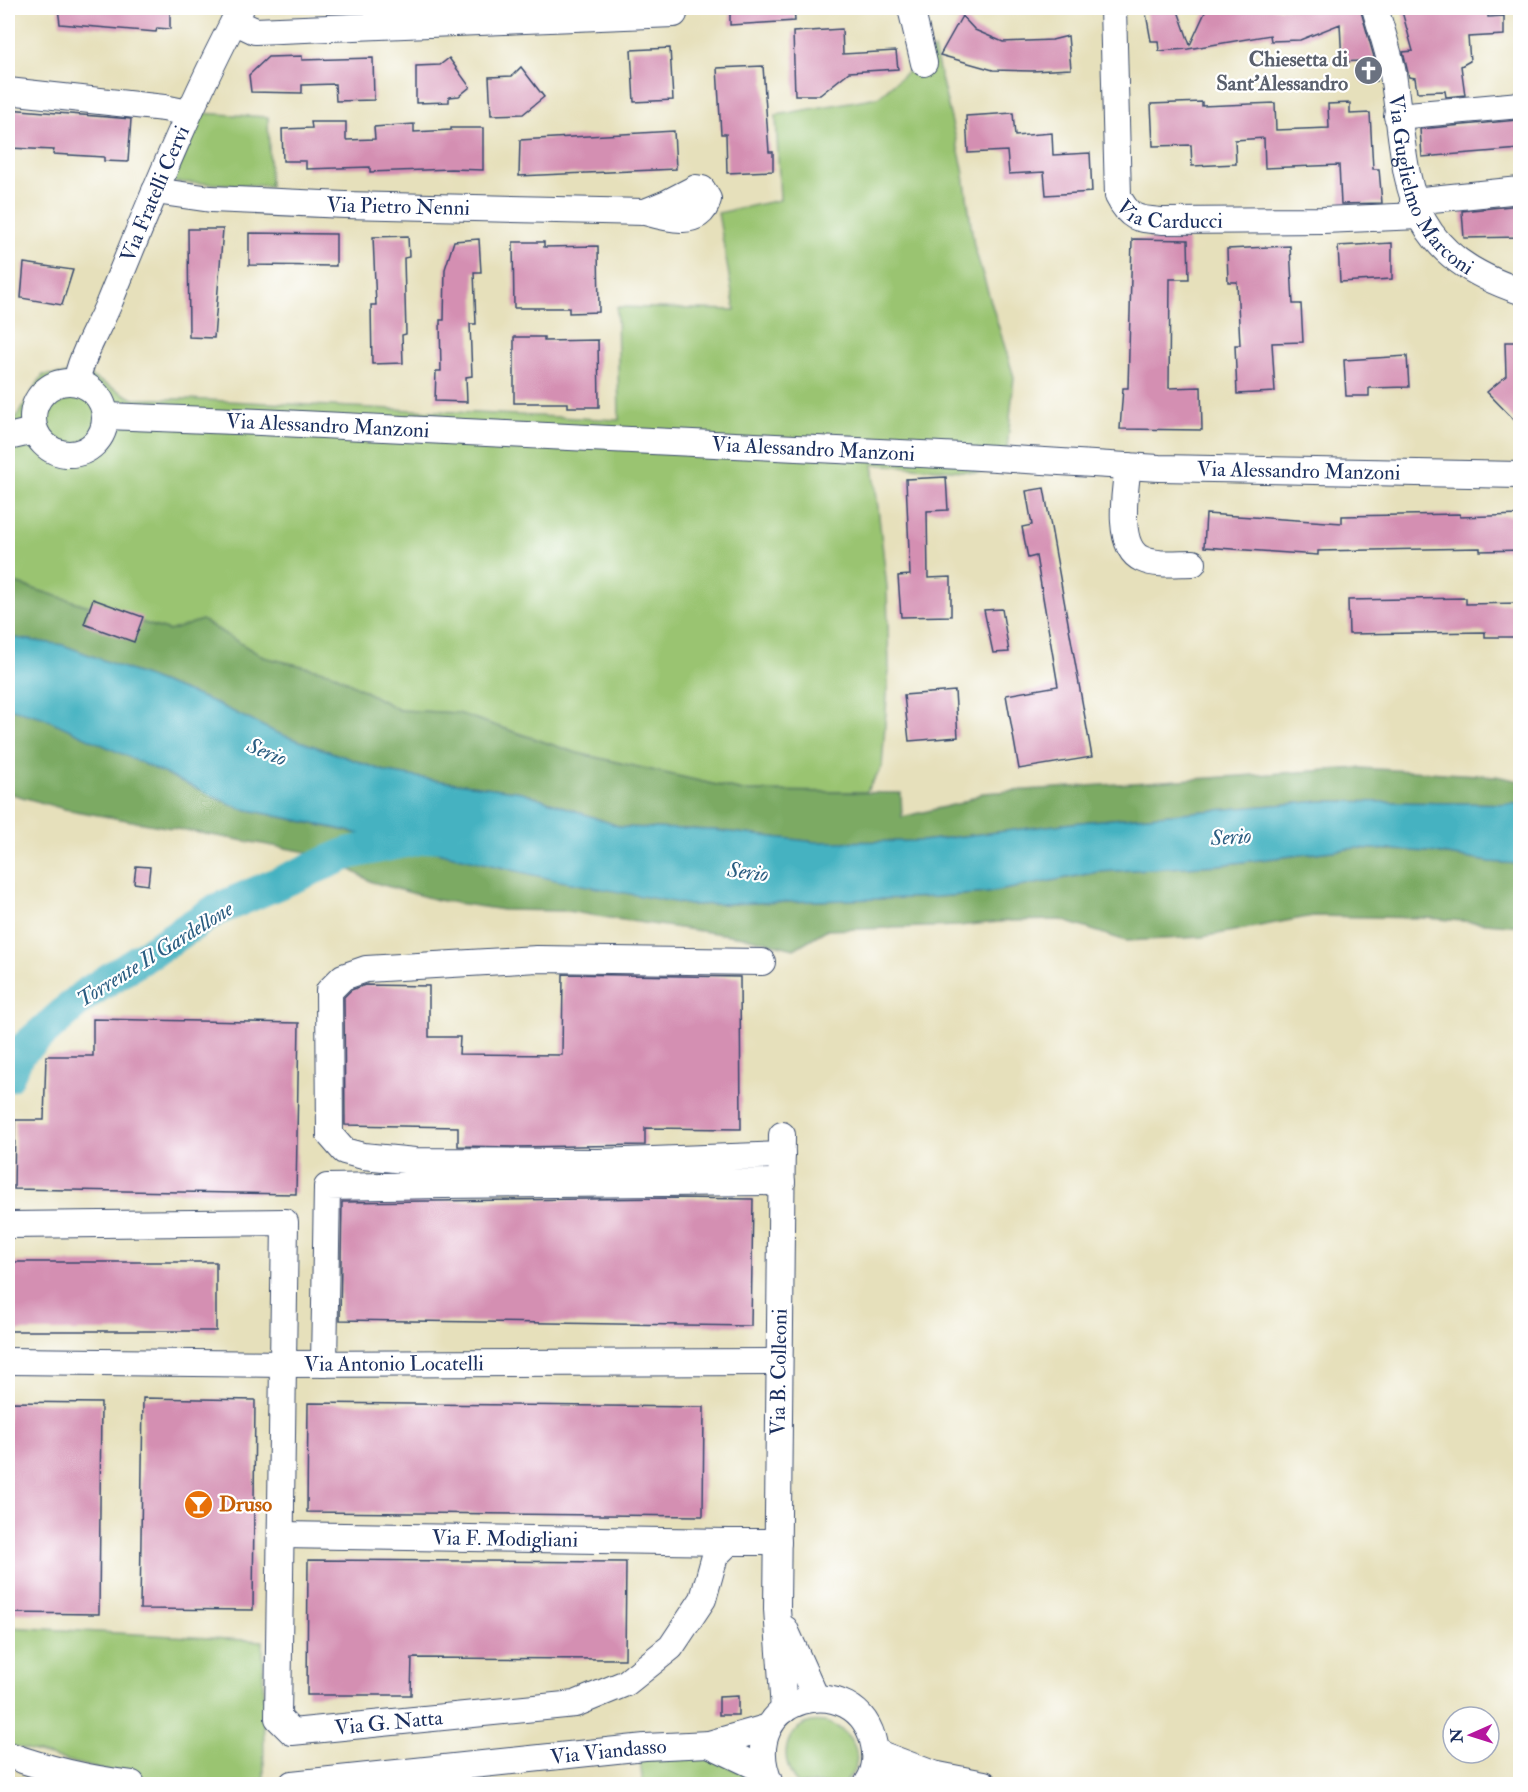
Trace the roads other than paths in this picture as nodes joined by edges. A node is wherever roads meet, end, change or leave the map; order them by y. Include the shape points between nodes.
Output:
1 (911, 8) edge
2 (1113, 8) edge
3 (1375, 8) edge
4 (674, 11) edge
5 (237, 14) edge
6 (924, 63) dead end
7 (8, 92) edge
8 (1521, 105) edge
9 (188, 113) junction
10 (1397, 116) junction
11 (1521, 190) edge
12 (155, 191) junction
13 (1416, 208) junction
14 (645, 212) dead end
15 (1521, 291) edge
16 (77, 382) junction
17 (105, 416) junction
18 (34, 431) junction
19 (8, 436) edge
20 (1128, 466) junction
21 (1521, 475) edge
22 (1193, 562) dead end
23 (762, 962) dead end
24 (782, 1182) junction
25 (8, 1225) edge
26 (8, 1361) edge
27 (780, 1362) junction
28 (283, 1364) junction
29 (324, 1364) junction
30 (281, 1535) junction
31 (729, 1542) junction
32 (777, 1542) junction
33 (777, 1609) junction
34 (816, 1698) junction
35 (776, 1718) junction
36 (709, 1744) junction
37 (875, 1752) junction
38 (8, 1755) edge
39 (933, 1774) junction
40 (767, 1777) edge
41 (132, 1785) edge
42 (292, 1785) edge
43 (867, 1785) edge
44 (880, 1785) edge
45 (984, 1785) edge

1 - 6 street
2 - 13 street, Via Carducci via 1118,196 1126,212 1138,219 1163,221 1323,220
3 - 10 street, Via Guglielmo Marconi via 1392,72
4 - 5 street via 255,31
5 - 9 street, Via Fratelli Cervi
7 - 9 street
8 - 10 street
9 - 12 street, Via Fratelli Cervi
10 - 13 street, Via Guglielmo Marconi
11 - 13 street, Via Carducci
12 - 14 street, Via Pietro Nenni via 210,199 345,205
12 - 16 street, Via Fratelli Cervi via 77,372
13 - 15 street, Via Guglielmo Marconi via 1433,239 1450,255 1474,272
16 - 17 street via 91,389 101,401
16 - 18 street via 57,384 41,394 33,412
17 - 18 street via 100,438 82,453 59,454 40,441
17 - 20 street, Via Alessandro Manzoni
18 - 19 street
20 - 21 street, Via Alessandro Manzoni
20 - 22 street via 1124,531 1132,554 1159,563
23 - 24 street, Via B. Colleoni via 537,959 366,969 343,976 329,992 330,1135 344,1151 415,1161 599,1162 782,1145
24 - 27 street, Via B. Colleoni
24 - 29 street via 327,1187
25 - 28 street, Via G. Natta via 285,1222
26 - 28 street, Via Antonio Locatelli
27 - 29 street, Via Antonio Locatelli
27 - 32 street, Via B. Colleoni
28 - 29 street, Via Antonio Locatelli
28 - 30 street, Via G. Natta
30 - 31 street, Via F. Modigliani
30 - 31 street, Via G. Natta via 278,1718 292,1732 575,1704 626,1683 671,1647 703,1599 715,1556
31 - 32 street
32 - 33 street, Via B. Colleoni
33 - 34 street, Via B. Colleoni
33 - 35 street, Via B. Colleoni
34 - 35 street, Via Viandasso via 799,1701
34 - 37 street via 850,1707 872,1735
35 - 36 street, Via Viandasso
35 - 40 street, Via B. Colleoni via 763,1740
36 - 40 street, Via Viandasso
36 - 42 street, Via Viandasso via 645,1747
37 - 39 street
37 - 43 street
38 - 41 street
39 - 44 street
39 - 45 street

